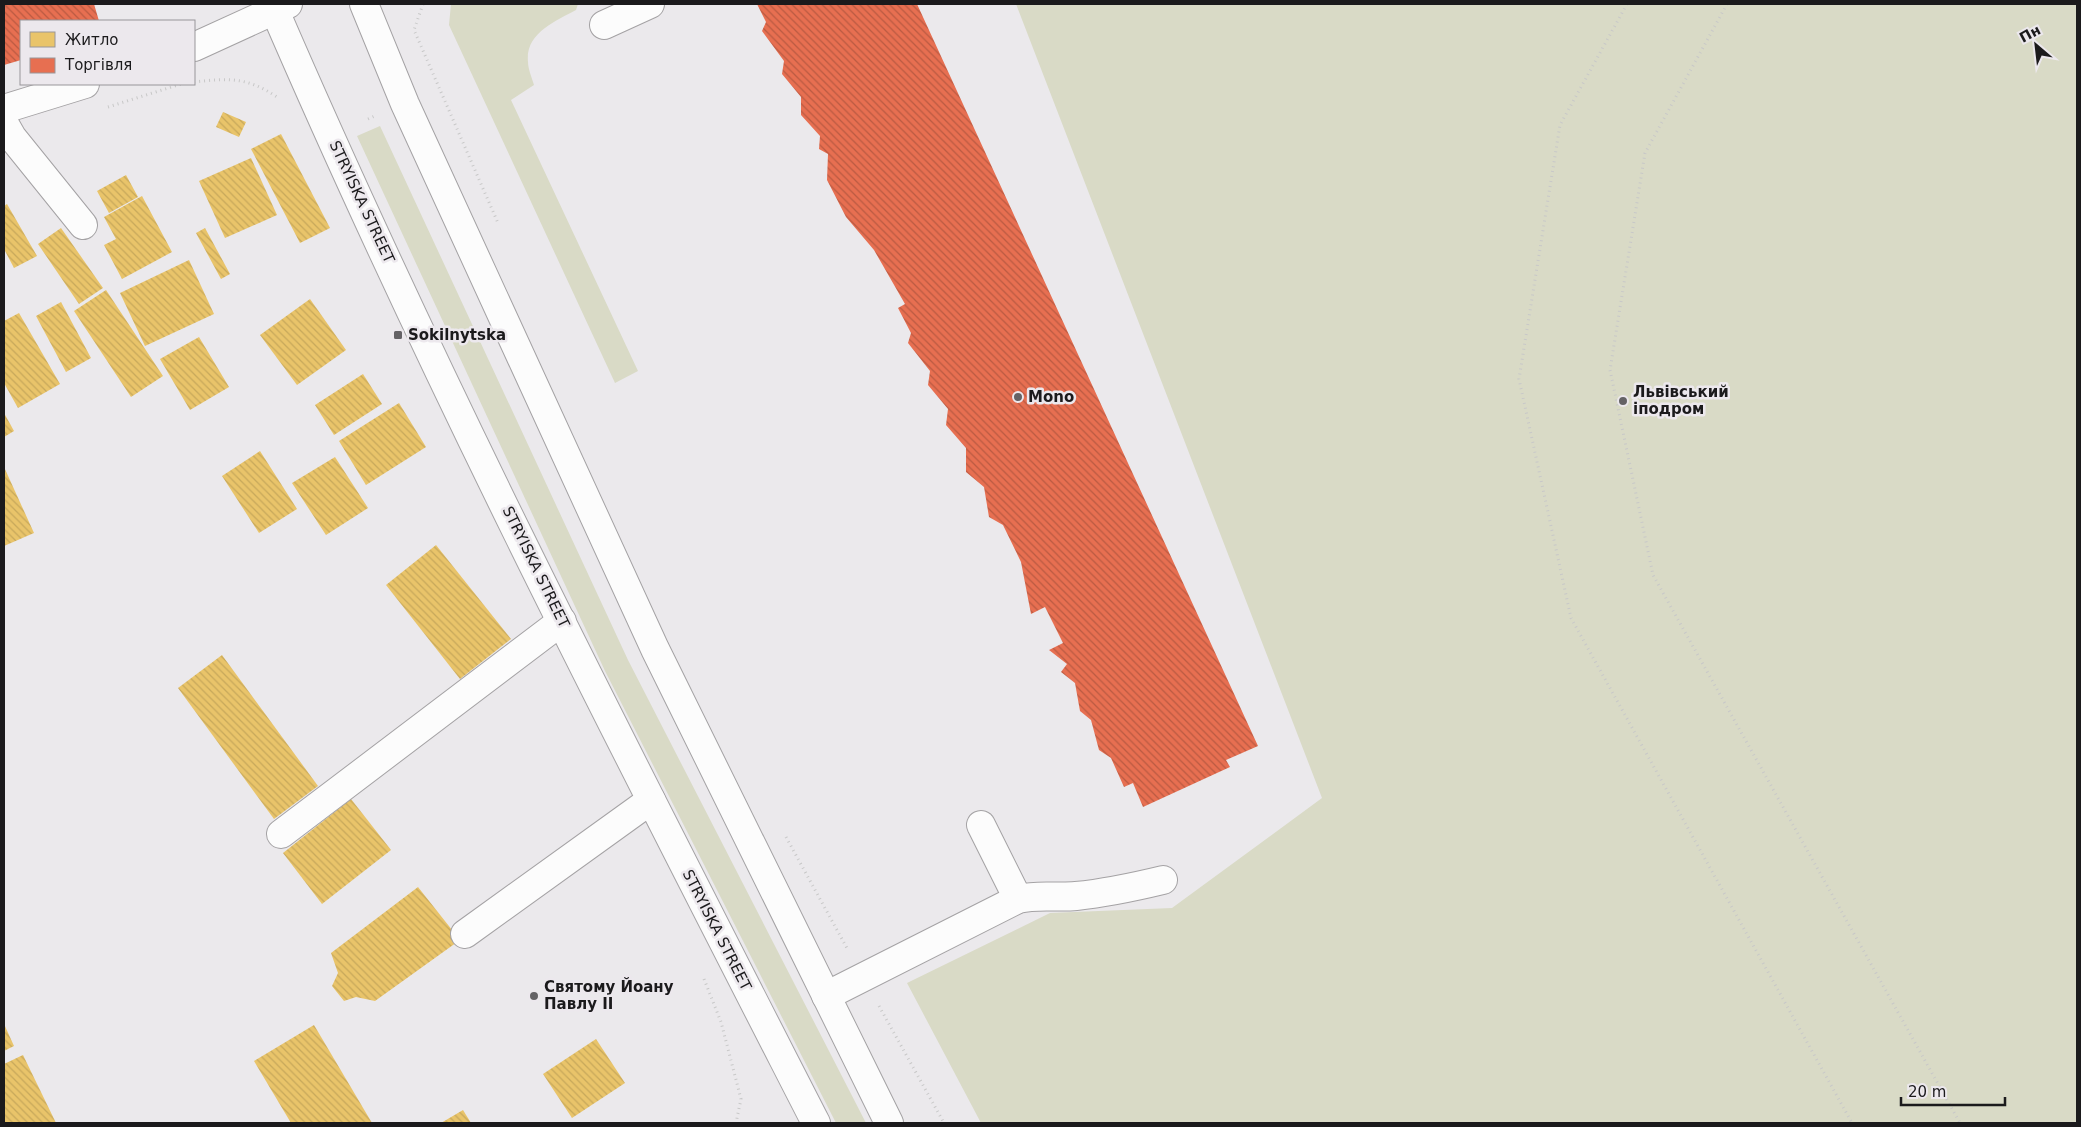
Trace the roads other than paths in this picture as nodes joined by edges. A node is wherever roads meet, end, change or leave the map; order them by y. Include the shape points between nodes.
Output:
1 (364, 4) edge
2 (650, 4) edge
3 (278, 6) edge
4 (604, 25) dead end
5 (195, 47) edge
6 (82, 85) edge
7 (4, 109) edge
8 (4, 123) edge
9 (83, 225) dead end
10 (562, 621) junction
11 (651, 800) junction
12 (981, 825) dead end
13 (281, 834) dead end
14 (1163, 880) dead end
15 (1018, 899) junction
16 (465, 934) dead end
17 (826, 996) junction
18 (816, 1123) edge
19 (889, 1123) edge

1 - 17 main road via 405,104 655,649
2 - 4 main road
3 - 5 main road
3 - 10 main road, STRYISKA STREET via 421,332
6 - 7 main road
8 - 9 main road
10 - 11 main road, STRYISKA STREET
10 - 13 main road
11 - 16 main road
11 - 18 main road, STRYISKA STREET
12 - 15 main road
14 - 15 main road via 1120,890
15 - 17 main road
17 - 19 main road

